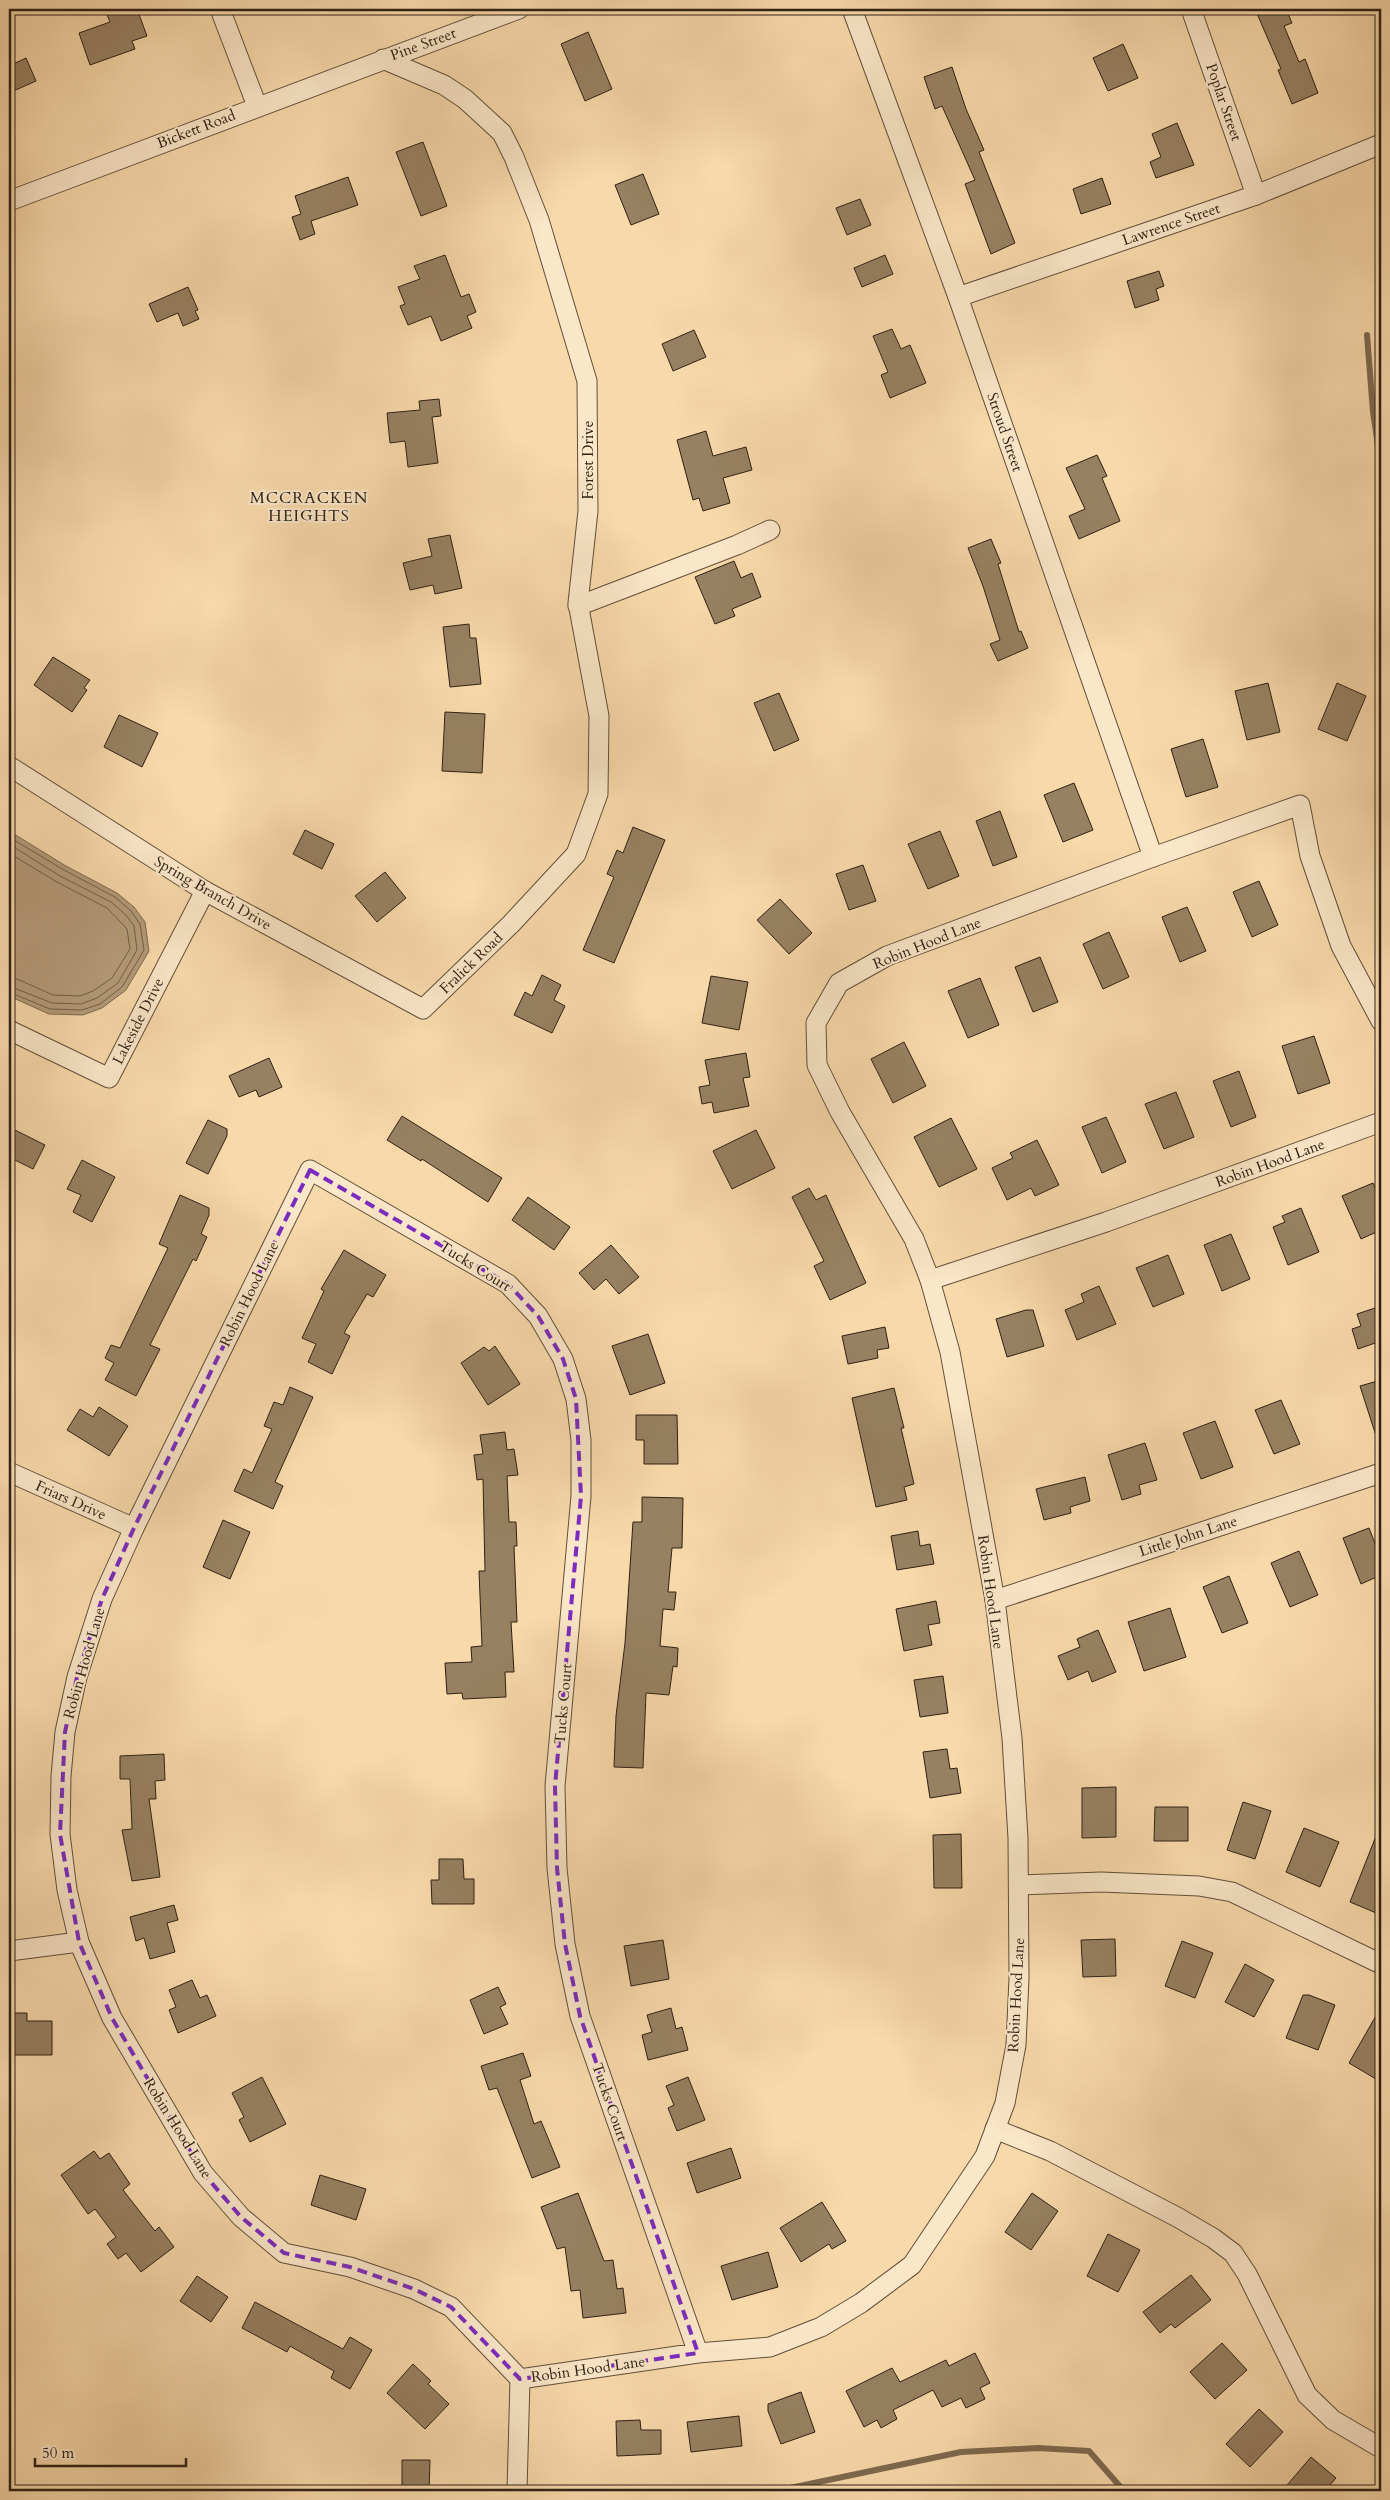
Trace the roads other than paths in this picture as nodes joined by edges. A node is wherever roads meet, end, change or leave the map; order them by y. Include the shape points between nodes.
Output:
1 (220, 9) edge
2 (519, 9) edge
3 (852, 9) edge
4 (1191, 9) edge
5 (383, 59) junction
6 (257, 106) junction
7 (1381, 144) edge
8 (1256, 195) junction
9 (9, 201) edge
10 (958, 297) junction
11 (770, 530) dead end
12 (578, 606) junction
13 (9, 766) edge
14 (1153, 857) junction
15 (205, 891) junction
16 (519, 915) joint
17 (423, 1009) joint
18 (1381, 1021) edge
19 (9, 1030) edge
20 (1381, 1122) edge
21 (310, 1170) joint
22 (930, 1280) junction
23 (9, 1472) edge
24 (1381, 1473) edge
25 (134, 1528) junction
26 (994, 1600) junction
27 (1019, 1885) junction
28 (79, 1942) junction
29 (9, 1951) edge
30 (1381, 1964) edge
31 (995, 2129) junction
32 (698, 2353) junction
33 (520, 2379) junction
34 (1381, 2448) edge
35 (517, 2491) edge

1 - 6 street
2 - 5 street, Pine Street
3 - 10 street, Stroud Street
4 - 8 street, Poplar Street
5 - 6 street, Bickett Road
5 - 12 street, Forest Drive via 465,99 502,133 530,193 588,381 588,511
6 - 9 street, Bickett Road
7 - 8 street, Lawrence Street
8 - 10 street, Lawrence Street
10 - 14 street, Stroud Street
11 - 12 street
12 - 16 street, Forest Drive via 599,716 598,794 576,854
13 - 15 street, Spring Branch Drive
14 - 18 street, Robin Hood Lane via 1300,805 1310,856 1341,946
14 - 22 street, Robin Hood Lane via 887,956 839,983 816,1022 818,1066 840,1112 914,1239
15 - 17 street, Spring Branch Drive
15 - 19 street, Lakeside Drive via 109,1078
16 - 17 street, Fralick Road
20 - 22 street, Robin Hood Lane via 1106,1222
21 - 25 street, Robin Hood Lane
21 - 32 street, Tucks Court via 508,1284 538,1316 563,1358 576,1399 581,1440 581,1496 556,1786 557,1868 565,1944 580,2016
22 - 26 street, Robin Hood Lane via 950,1352
23 - 25 street, Friars Drive
24 - 26 street, Little John Lane
25 - 28 street, Robin Hood Lane via 102,1599 77,1677 65,1732 60,1834 67,1890
26 - 27 street, Robin Hood Lane via 1012,1738
27 - 30 street via 1101,1882 1199,1886 1232,1892
27 - 31 street, Robin Hood Lane via 1020,1978 1016,2045
28 - 29 street
28 - 33 street, Robin Hood Lane via 112,2018 203,2173 241,2217 284,2253 350,2267 414,2289 450,2307
31 - 32 street, Robin Hood Lane via 985,2156 912,2265 861,2303 770,2348
31 - 34 street via 1050,2151 1177,2217 1232,2253 1247,2274 1307,2395 1333,2420
32 - 33 street, Robin Hood Lane
33 - 35 street

